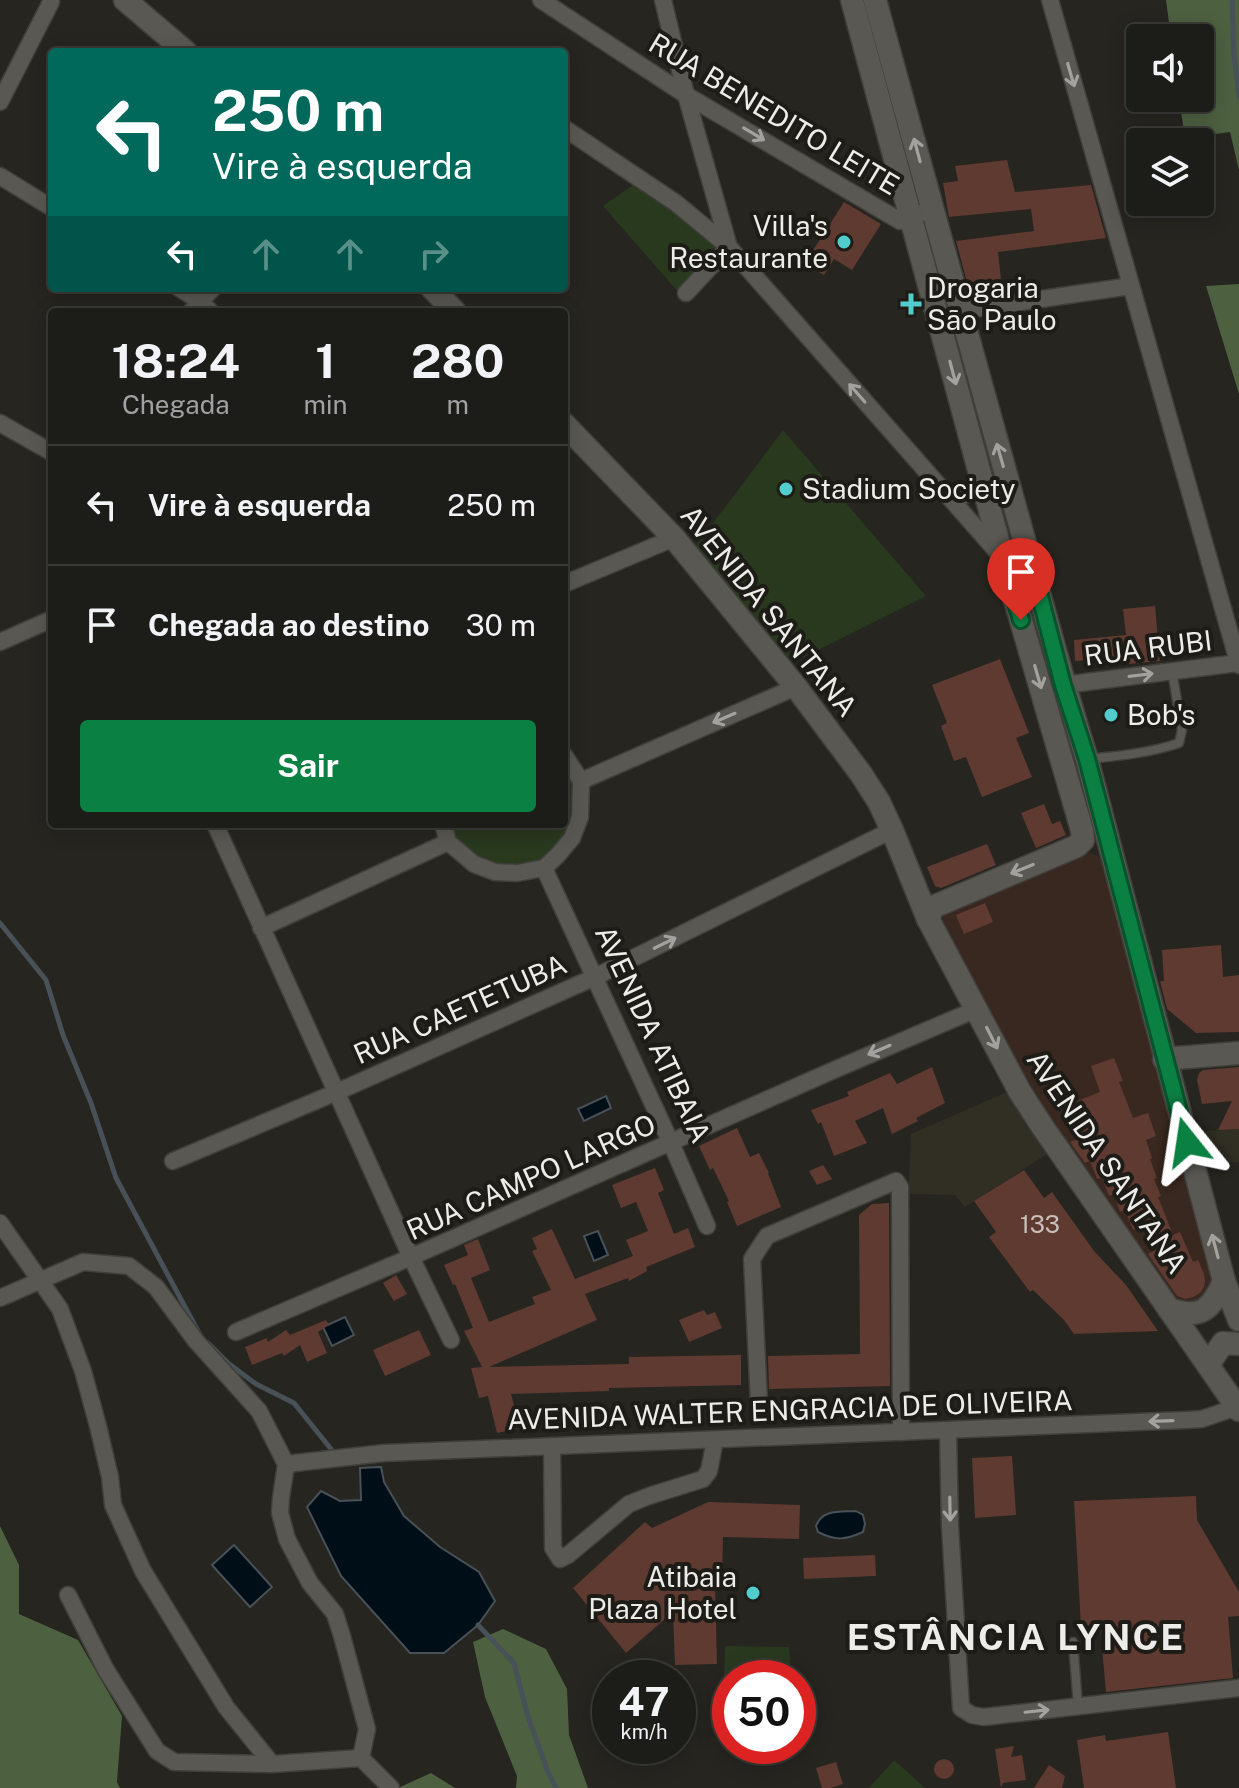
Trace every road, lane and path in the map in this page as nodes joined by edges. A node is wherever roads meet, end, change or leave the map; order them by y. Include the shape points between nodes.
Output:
1 (126, 0) edge
2 (541, 0) edge
3 (663, 0) edge
4 (852, 0) edge
5 (875, 0) edge
6 (1050, 0) edge
7 (51, 2) edge
8 (181, 48) edge
9 (686, 95) junction
10 (0, 102) edge
11 (568, 131) edge
12 (0, 176) edge
13 (48, 205) edge
14 (933, 210) junction
15 (908, 224) junction
16 (729, 247) junction
17 (1131, 286) junction
18 (183, 292) edge
19 (436, 292) edge
20 (686, 293) dead end
21 (200, 308) edge
22 (451, 308) edge
23 (959, 311) junction
24 (0, 423) edge
25 (568, 428) edge
26 (48, 450) edge
27 (980, 472) junction
28 (945, 494) junction
29 (674, 538) junction
30 (1003, 559) junction
31 (1036, 581) junction
32 (568, 582) edge
33 (48, 621) edge
34 (0, 642) edge
35 (1239, 664) edge
36 (1172, 671) junction
37 (1063, 685) junction
38 (796, 687) junction
39 (1087, 759) junction
40 (568, 761) edge
41 (581, 781) junction
42 (217, 828) edge
43 (444, 828) edge
44 (892, 830) junction
45 (448, 842) junction
46 (1069, 851) junction
47 (1115, 863) junction
48 (544, 868) junction
49 (929, 907) junction
50 (261, 928) junction
51 (595, 977) junction
52 (977, 1009) junction
53 (1239, 1053) edge
54 (1164, 1059) junction
55 (337, 1092) junction
56 (671, 1143) junction
57 (173, 1161) dead end
58 (0, 1223) edge
59 (707, 1226) dead end
60 (411, 1257) junction
61 (40, 1280) junction
62 (1224, 1281) junction
63 (0, 1298) edge
64 (1169, 1309) junction
65 (1239, 1320) edge
66 (236, 1332) dead end
67 (451, 1340) dead end
68 (1239, 1344) edge
69 (1208, 1365) junction
70 (759, 1402) dead end
71 (1238, 1409) edge
72 (948, 1431) junction
73 (901, 1432) junction
74 (715, 1440) junction
75 (552, 1446) junction
76 (286, 1464) junction
77 (68, 1595) dead end
78 (1073, 1642) dead end
79 (1239, 1688) edge
80 (1078, 1707) junction
81 (361, 1758) junction
82 (272, 1764) junction
83 (391, 1788) edge

1 - 8 main road
2 - 9 street, RUA BENEDITO LEITE
3 - 9 street
4 - 15 main road
14 -> 5 main road
6 -> 17 street
7 - 10 street
9 -> 15 street, RUA BENEDITO LEITE
9 - 16 street
11 - 16 street via 676,203
12 - 13 street
14 - 15 street
14 - 23 main road
15 -> 27 main road
16 - 20 street
28 -> 16 street
17 - 23 street
17 - 35 street
18 - 21 street
19 - 22 main road
31 -> 23 main road
24 - 26 street
25 - 29 main road, AVENIDA SANTANA
27 - 28 street via 965,496
27 - 30 main road
28 - 30 street
29 - 32 street
29 - 38 main road, AVENIDA SANTANA
30 - 31 main road
30 -> 46 main road via 1082,830 1083,840
31 - 37 main road
33 - 34 street
35 - 36 street, RUA RUBI
37 -> 36 street, RUA RUBI
36 - 39 lane via 1182,730 1179,743
37 - 39 main road
38 -> 41 street
38 - 44 main road, AVENIDA SANTANA via 861,774
39 - 47 main road
40 - 41 street
41 - 48 street via 580,817 572,838
42 - 50 street
43 - 45 street
44 - 49 main road, AVENIDA SANTANA
51 -> 44 street, RUA CAETETUBA
45 - 48 street via 474,864 495,872
45 - 50 street
46 - 47 main road
46 -> 49 main road
47 - 54 main road
48 - 51 street, AVENIDA ATIBAIA
49 - 52 main road, AVENIDA SANTANA
50 - 55 street
51 - 55 street, RUA CAETETUBA
51 - 56 street, AVENIDA ATIBAIA
52 -> 56 street, RUA CAMPO LARGO
52 -> 64 main road, AVENIDA SANTANA via 1020,1092
53 - 54 main road
62 -> 54 main road
55 - 57 street, RUA CAETETUBA
55 - 60 street
56 - 59 street, AVENIDA ATIBAIA
56 - 60 street, RUA CAMPO LARGO
58 - 61 street
60 - 66 street, RUA CAMPO LARGO
60 - 67 street
61 - 63 street
61 - 76 street via 83,1262 129,1266 156,1287 259,1411
61 - 82 street via 60,1309 83,1371 113,1505 143,1571 226,1707
62 - 64 main road via 1202,1311
62 - 65 main road
64 - 69 main road, AVENIDA SANTANA
68 - 69 main road via 1223,1343
69 - 71 main road, AVENIDA SANTANA
70 - 73 street via 752,1259 767,1236 896,1181
71 -> 72 street, AVENIDA WALTER ENGRACIA DE OLIVEIRA via 1202,1419
72 - 73 street, AVENIDA WALTER ENGRACIA DE OLIVEIRA
72 -> 80 street via 961,1708 984,1717
73 - 74 street, AVENIDA WALTER ENGRACIA DE OLIVEIRA
74 - 75 street, AVENIDA WALTER ENGRACIA DE OLIVEIRA
74 - 75 street via 703,1479 629,1504 560,1559 553,1548
75 - 76 street, AVENIDA WALTER ENGRACIA DE OLIVEIRA via 384,1453
76 - 81 street via 280,1513 310,1583 335,1614 367,1729
77 - 82 street via 106,1670 157,1751 174,1762
78 - 80 lane
79 - 80 street
81 - 82 street
81 - 83 street

